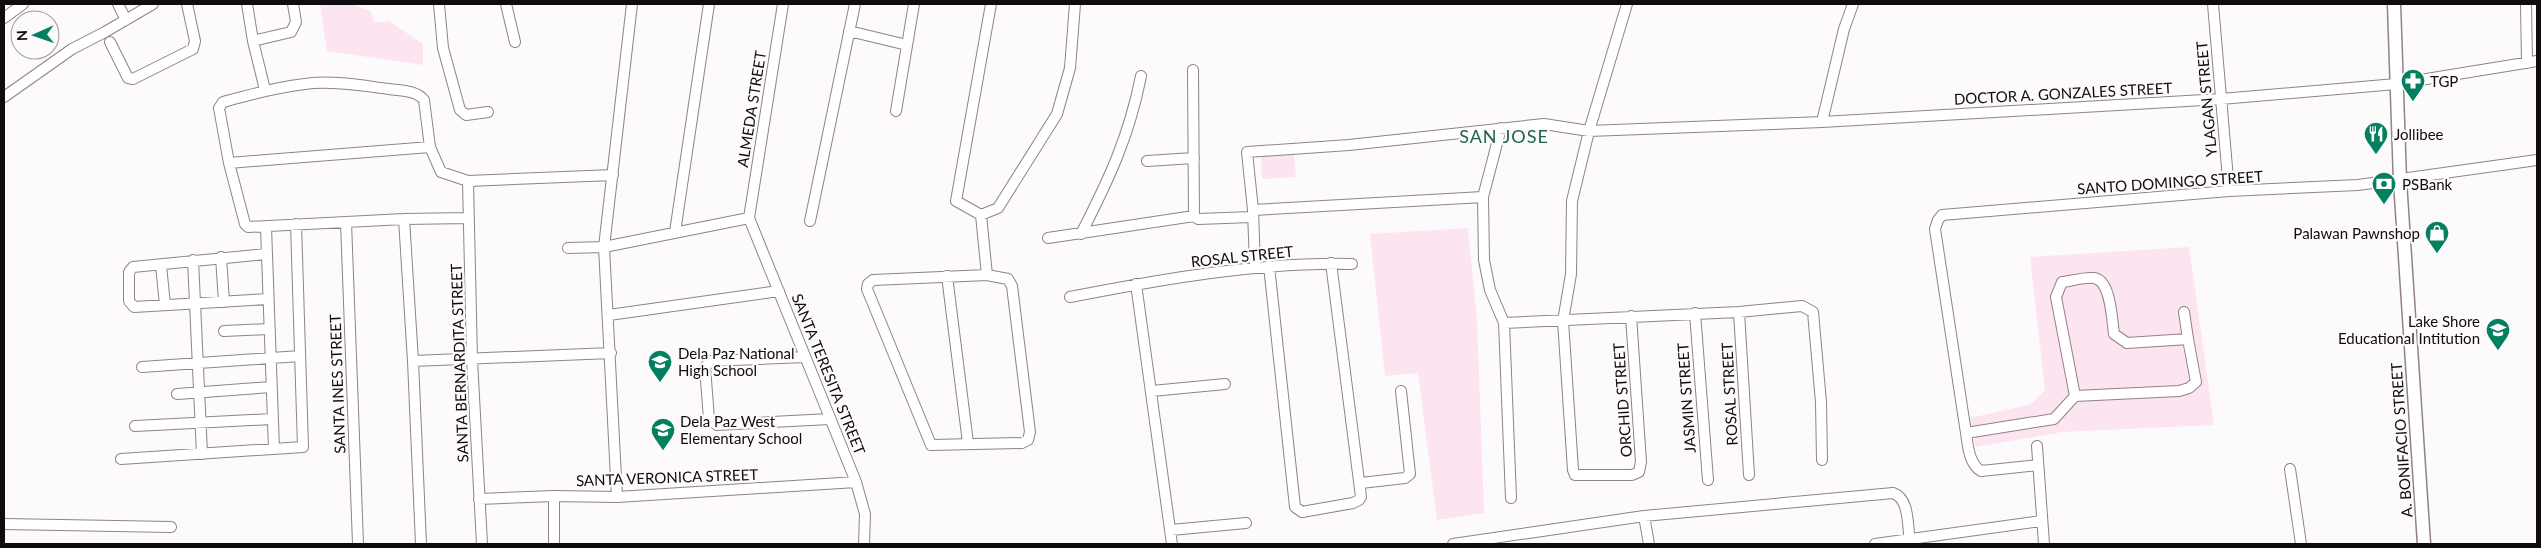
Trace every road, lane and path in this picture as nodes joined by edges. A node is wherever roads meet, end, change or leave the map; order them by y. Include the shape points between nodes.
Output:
1 (23, 4) edge
2 (118, 4) edge
3 (153, 4) edge
4 (187, 4) edge
5 (247, 4) edge
6 (293, 4) edge
7 (439, 4) edge
8 (506, 4) edge
9 (632, 4) edge
10 (709, 4) edge
11 (783, 4) edge
12 (855, 4) edge
13 (914, 4) edge
14 (991, 4) edge
15 (1075, 4) edge
16 (1627, 4) edge
17 (1853, 4) edge
18 (2213, 4) edge
19 (2394, 4) edge
20 (2526, 4) edge
21 (4, 18) edge
22 (126, 20) junction
23 (849, 31) junction
24 (252, 41) junction
25 (110, 42) dead end
26 (515, 42) dead end
27 (907, 45) junction
28 (2532, 62) edge
29 (1193, 70) dead end
30 (1141, 76) dead end
31 (2396, 84) junction
32 (265, 90) junction
33 (4, 97) edge
34 (2221, 99) junction
35 (896, 111) dead end
36 (488, 112) dead end
37 (1822, 122) junction
38 (1501, 128) junction
39 (1589, 131) junction
40 (430, 147) junction
41 (1194, 158) junction
42 (2537, 160) edge
43 (1148, 161) dead end
44 (229, 163) junction
45 (614, 175) junction
46 (468, 180) junction
47 (2400, 181) junction
48 (2229, 192) junction
49 (1483, 197) junction
50 (1252, 214) junction
51 (981, 215) junction
52 (1194, 216) junction
53 (469, 218) junction
54 (749, 218) junction
55 (404, 219) junction
56 (346, 222) junction
57 (810, 222) dead end
58 (296, 224) junction
59 (266, 227) junction
60 (674, 232) junction
61 (1081, 234) junction
62 (1048, 238) dead end
63 (604, 246) junction
64 (568, 248) dead end
65 (266, 254) junction
66 (221, 256) junction
67 (193, 260) junction
68 (1331, 263) junction
69 (1352, 264) dead end
70 (162, 265) junction
71 (1269, 266) junction
72 (1255, 267) junction
73 (987, 275) junction
74 (947, 276) junction
75 (1136, 284) junction
76 (780, 291) junction
77 (1070, 297) dead end
78 (268, 299) junction
79 (224, 302) junction
80 (195, 303) junction
81 (165, 306) junction
82 (1739, 312) junction
83 (2184, 312) dead end
84 (1695, 314) junction
85 (609, 315) junction
86 (1631, 316) junction
87 (1563, 321) junction
88 (1504, 323) junction
89 (268, 328) junction
90 (224, 331) dead end
91 (2188, 339) junction
92 (611, 353) junction
93 (300, 356) junction
94 (806, 357) junction
95 (269, 358) junction
96 (472, 360) junction
97 (413, 361) junction
98 (198, 363) junction
99 (142, 366) dead end
100 (1225, 384) dead end
101 (271, 387) junction
102 (1152, 391) junction
103 (1400, 391) dead end
104 (199, 392) junction
105 (177, 394) dead end
106 (2075, 396) junction
107 (272, 418) junction
108 (830, 420) junction
109 (200, 422) junction
110 (135, 426) dead end
111 (1966, 433) junction
112 (968, 443) junction
113 (2037, 446) dead end
114 (274, 449) junction
115 (202, 454) junction
116 (121, 459) dead end
117 (1822, 460) dead end
118 (2038, 465) junction
119 (2290, 469) dead end
120 (1749, 475) dead end
121 (1708, 480) dead end
122 (856, 482) junction
123 (1361, 483) junction
124 (554, 496) junction
125 (617, 497) junction
126 (1511, 498) dead end
127 (479, 500) junction
128 (1644, 516) junction
129 (2040, 521) junction
130 (1246, 523) dead end
131 (4, 524) edge
132 (171, 527) dead end
133 (1171, 530) junction
134 (1910, 541) junction
135 (358, 544) edge
136 (420, 544) edge
137 (482, 544) edge
138 (554, 544) edge
139 (864, 544) edge
140 (1172, 544) edge
141 (1453, 544) edge
142 (1649, 544) edge
143 (1875, 544) edge
144 (2044, 544) edge
145 (2301, 544) edge
146 (2424, 544) edge

1 - 21 street
2 - 22 street
3 - 22 street
4 - 25 street via 195,41 193,49 133,79 128,78
5 - 24 street
6 - 24 street via 296,22 291,32
7 - 36 street via 443,48 460,110 464,115
8 - 26 street
9 - 45 street
10 - 60 street
11 - 54 street, ALMEDA STREET
12 - 23 street
13 - 27 street
14 - 51 street via 956,202
15 - 51 street via 1070,68 1057,114 998,208
16 - 39 street
17 - 37 street
18 - 34 street, YLAGAN STREET
19 - 31 main road, A. BONIFACIO STREET
20 - 28 street
22 - 33 street via 72,49
23 - 27 street
23 - 57 street
24 - 32 street
27 - 35 street
28 - 31 street, DOCTOR A. GONZALES STREET
29 - 41 street
30 - 61 street via 1134,113 1122,149
31 - 34 street, DOCTOR A. GONZALES STREET
31 - 47 main road, A. BONIFACIO STREET
32 - 40 street via 314,83 420,94 424,100
32 - 44 street via 223,102 219,108
34 - 37 street, DOCTOR A. GONZALES STREET
34 - 48 street, YLAGAN STREET
37 - 39 street, DOCTOR A. GONZALES STREET
38 - 39 street, DOCTOR A. GONZALES STREET via 1544,124
38 - 49 street
38 - 50 street, DOCTOR A. GONZALES STREET via 1349,145 1247,152
39 - 87 street via 1572,201 1570,274
40 - 44 street
40 - 46 street via 441,172
41 - 43 street
41 - 52 street
42 - 47 street, SANTO DOMINGO STREET
44 - 59 street via 245,224 248,227
45 - 46 street
45 - 63 street
46 - 53 street, SANTA BERNARDITA STREET
47 - 48 street, SANTO DOMINGO STREET
47 - 146 main road, A. BONIFACIO STREET
48 - 111 street, SANTO DOMINGO STREET via 1942,215 1935,229
49 - 50 street
49 - 88 street via 1484,260 1490,290
50 - 52 street via 1198,219
50 - 72 street
51 - 73 street
52 - 61 street
53 - 55 street
53 - 96 street, SANTA BERNARDITA STREET
54 - 60 street
54 - 76 street, SANTA TERESITA STREET
55 - 56 street
55 - 97 street
56 - 58 street
56 - 135 street, SANTA INES STREET
58 - 59 street
58 - 93 street
59 - 65 street
60 - 63 street
61 - 62 street
63 - 64 street
63 - 85 street
65 - 66 street
65 - 78 street
66 - 67 street
66 - 79 street
67 - 70 street
67 - 80 street
68 - 69 street, ROSAL STREET
68 - 71 street, ROSAL STREET
68 - 123 street
70 - 81 street
70 - 81 street via 130,268 129,301 134,307
71 - 72 street, ROSAL STREET
71 - 123 street via 1295,507 1302,512 1353,503 1361,496
72 - 75 street, ROSAL STREET
73 - 74 street
73 - 112 street via 1008,279 1012,286 1030,432 1028,440 1022,443
74 - 112 street
74 - 112 street via 873,280 867,289 931,445
75 - 77 street, ROSAL STREET
75 - 102 street
76 - 85 street
76 - 94 street, SANTA TERESITA STREET
78 - 79 street
78 - 89 street
79 - 80 street
80 - 81 street
80 - 98 street
82 - 84 street
82 - 117 street via 1802,306 1814,312
82 - 120 street, ROSAL STREET
83 - 91 street
84 - 86 street
84 - 121 street, JASMIN STREET
85 - 92 street
86 - 87 street
86 - 87 street, ORCHID STREET via 1641,462 1639,472 1632,475 1585,476 1576,475 1573,470
87 - 88 street
88 - 126 street
89 - 90 street
89 - 95 street
91 - 106 street via 2196,382 2189,388
91 - 106 street via 2127,343 2120,340 2114,334 2106,288 2100,281 2094,278 2062,282 2056,297
92 - 96 street
92 - 125 street
93 - 95 street
93 - 114 street via 303,446
94 - 108 street, SANTA TERESITA STREET
94 - 108 street via 708,363 705,367 710,419 717,425
95 - 98 street
95 - 101 street
96 - 97 street
96 - 127 street, SANTA BERNARDITA STREET
97 - 136 street
98 - 99 street
98 - 104 street
100 - 102 street
101 - 104 street
101 - 107 street
102 - 133 street
103 - 123 street via 1410,474 1405,478
104 - 105 street
104 - 109 street
106 - 111 street via 2054,420
107 - 109 street
107 - 114 street
108 - 122 street, SANTA TERESITA STREET
109 - 110 street
109 - 115 street
111 - 118 street via 1971,458 1975,468 1981,471
113 - 118 street
114 - 115 street
115 - 116 street
118 - 129 street
119 - 145 street
122 - 125 street, SANTA VERONICA STREET
122 - 139 street, SANTA TERESITA STREET via 865,514
124 - 125 street, SANTA VERONICA STREET
124 - 127 street, SANTA VERONICA STREET
124 - 138 street
127 - 137 street, SANTA BERNARDITA STREET
128 - 134 street via 1893,493 1904,502
128 - 141 street
128 - 142 street
129 - 134 street
129 - 144 street
130 - 133 street
131 - 132 street
133 - 140 street
134 - 143 street

